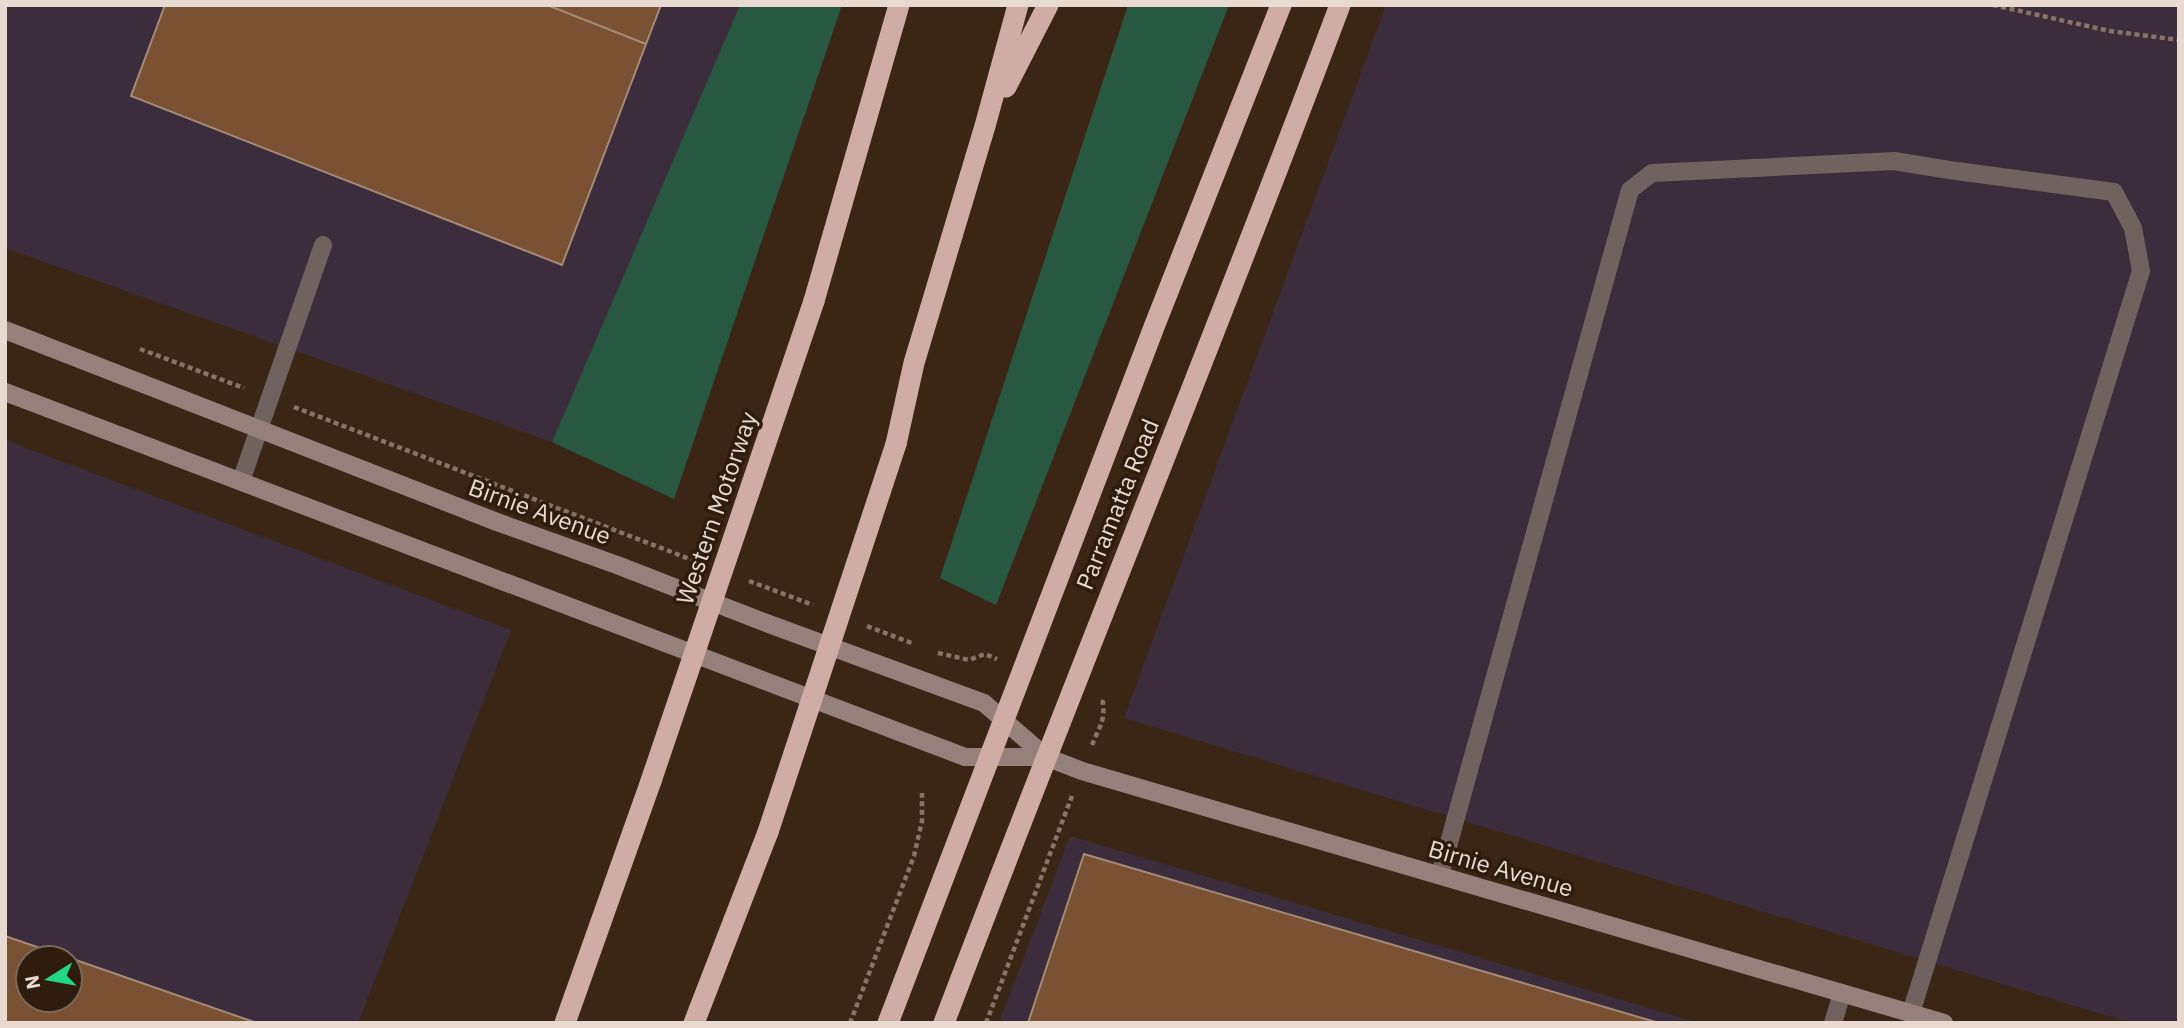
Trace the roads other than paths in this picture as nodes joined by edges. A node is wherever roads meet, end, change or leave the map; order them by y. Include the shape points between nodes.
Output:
1 (898, 5) edge
2 (1018, 5) edge
3 (1048, 5) edge
4 (1280, 5) edge
5 (1340, 5) edge
6 (985, 126) junction
7 (323, 245) dead end
8 (5, 330) edge
9 (5, 391) edge
10 (258, 430) junction
11 (241, 481) junction
12 (1003, 721) junction
13 (989, 757) junction
14 (1046, 757) junction
15 (1440, 875) junction
16 (1842, 993) junction
17 (1910, 1013) junction
18 (565, 1023) edge
19 (694, 1023) edge
20 (888, 1023) edge
21 (944, 1023) edge
22 (1833, 1023) edge
23 (1944, 1023) edge

1 - 18 highway, Western Motorway, bridge via 814,301
2 - 6 highway
3 - 6 highway
4 - 12 highway, Parramatta Road
5 - 14 highway, Parramatta Road
6 - 19 highway, bridge via 914,363 896,444 768,832
7 - 10 lane
8 - 10 street, Birnie Avenue
9 - 11 street, Birnie Avenue
10 - 11 lane
10 - 12 street, Birnie Avenue via 984,703
11 - 13 street, Birnie Avenue via 965,757
12 - 13 highway, Parramatta Road
12 - 14 street, Birnie Avenue
13 - 14 street, Birnie Avenue
13 - 20 highway, Parramatta Road
14 - 15 street, Birnie Avenue
14 - 21 highway, Parramatta Road
15 - 16 street, Birnie Avenue
15 - 17 lane via 1630,190 1652,173 1894,161 2114,192 2133,228 2141,271
16 - 17 street, Birnie Avenue
16 - 22 lane
17 - 23 street, Birnie Avenue

